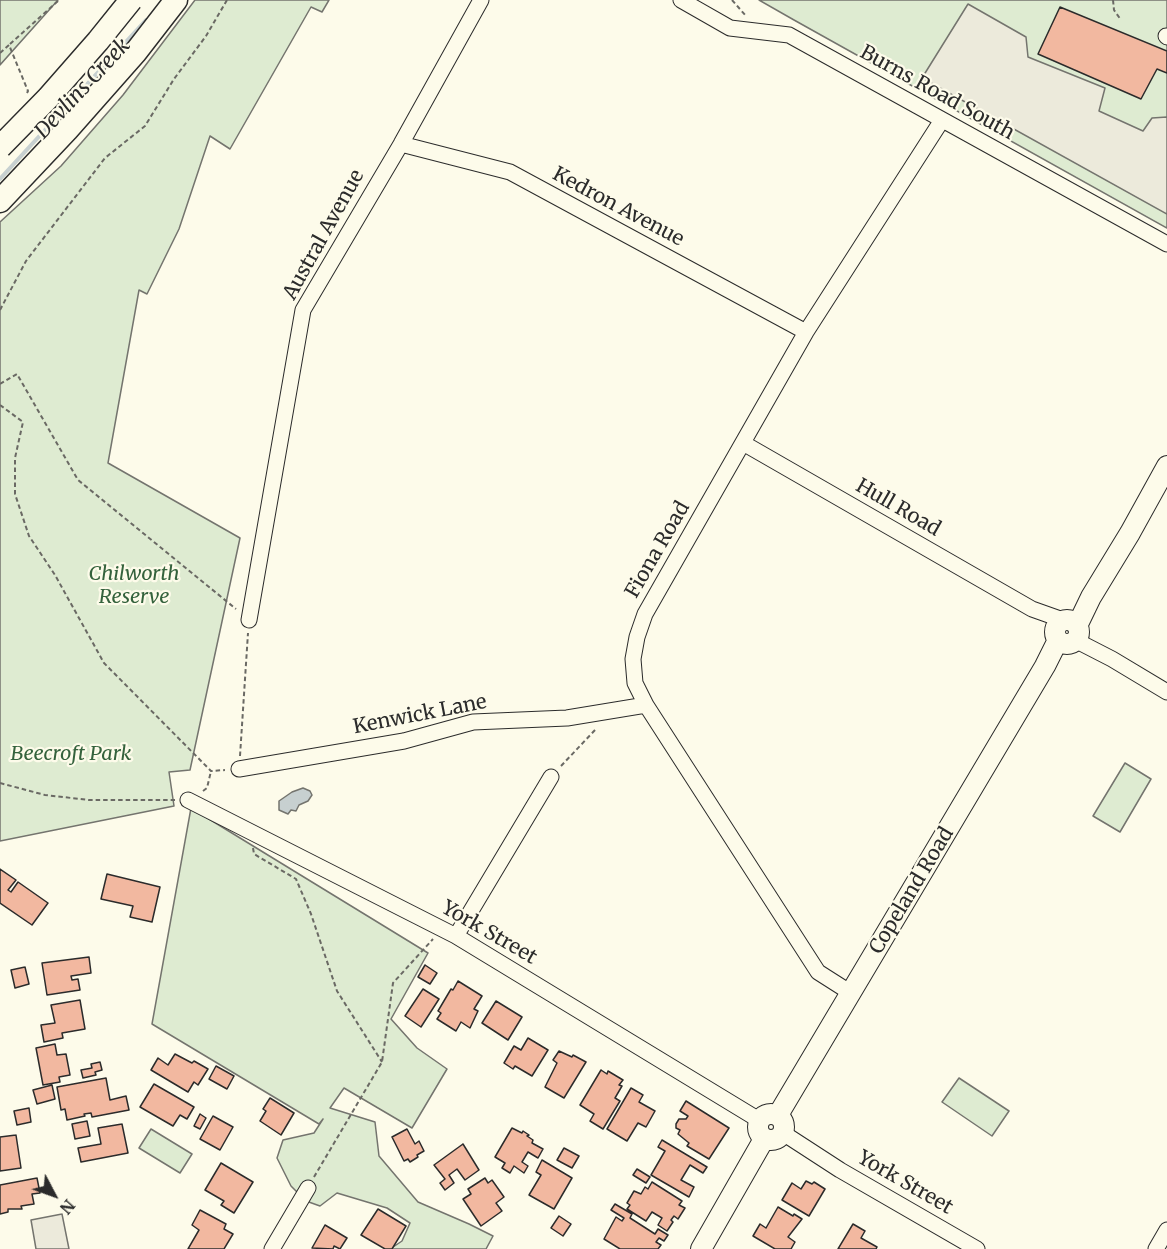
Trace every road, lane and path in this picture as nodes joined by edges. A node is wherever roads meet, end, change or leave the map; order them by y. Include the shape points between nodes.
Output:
1 (59, 0) edge
2 (132, 0) edge
3 (176, 0) edge
4 (227, 0) edge
5 (481, 0) edge
6 (681, 0) edge
7 (1113, 0) edge
8 (1121, 20) dead end
9 (9, 45) junction
10 (0, 53) edge
11 (23, 100) dead end
12 (942, 120) junction
13 (400, 144) junction
14 (0, 147) edge
15 (0, 201) edge
16 (1167, 244) edge
17 (0, 310) edge
18 (806, 332) junction
19 (0, 384) edge
20 (0, 405) edge
21 (743, 443) junction
22 (1167, 466) edge
23 (249, 620) junction
24 (1068, 631) junction
25 (1167, 692) edge
26 (646, 705) junction
27 (604, 724) dead end
28 (239, 769) joint
29 (551, 777) joint
30 (0, 783) edge
31 (188, 800) junction
32 (248, 830) junction
33 (442, 928) junction
34 (456, 936) junction
35 (851, 993) junction
36 (382, 1062) junction
37 (771, 1127) junction
38 (308, 1188) joint
39 (1167, 1230) edge
40 (272, 1249) edge
41 (701, 1249) edge
42 (977, 1249) edge
43 (1156, 1249) edge

1 - 9 path
2 - 14 highway, bridge
3 - 15 highway via 135,53
4 - 17 path via 145,126 105,158 26,261
5 - 13 street, Austral Avenue
6 - 12 street, Burns Road South via 730,28 789,35
7 - 8 path
9 - 10 path
9 - 11 path via 28,91
12 - 16 street, Burns Road South
12 - 18 street, Fiona Road
13 - 18 street, Kedron Avenue via 510,172
13 - 23 street, Austral Avenue via 303,310
18 - 21 street, Fiona Road
19 - 23 path via 16,374 78,480
20 - 31 path via 23,422 15,458 15,494 29,536 104,663 211,771 207,788
21 - 24 street, Hull Road
21 - 26 street, Fiona Road via 645,614 633,659 635,682
22 - 24 main road, Copeland Road
23 - 28 path
24 - 25 street, Hull Road
24 - 35 main road, Copeland Road
26 - 28 street, Kenwick Lane via 567,718 473,722 404,741
26 - 35 street, Fiona Road via 818,972
27 - 29 path
29 - 34 street
30 - 31 path via 45,795 89,800
31 - 32 street, York Street
32 - 33 street, York Street
32 - 36 path via 254,854 296,879 337,991
33 - 34 street, York Street
33 - 36 path via 393,983
34 - 37 street, York Street
35 - 37 main road, Copeland Road
36 - 38 path
37 - 41 main road, Copeland Road
37 - 42 street, York Street
38 - 40 street
39 - 43 street

